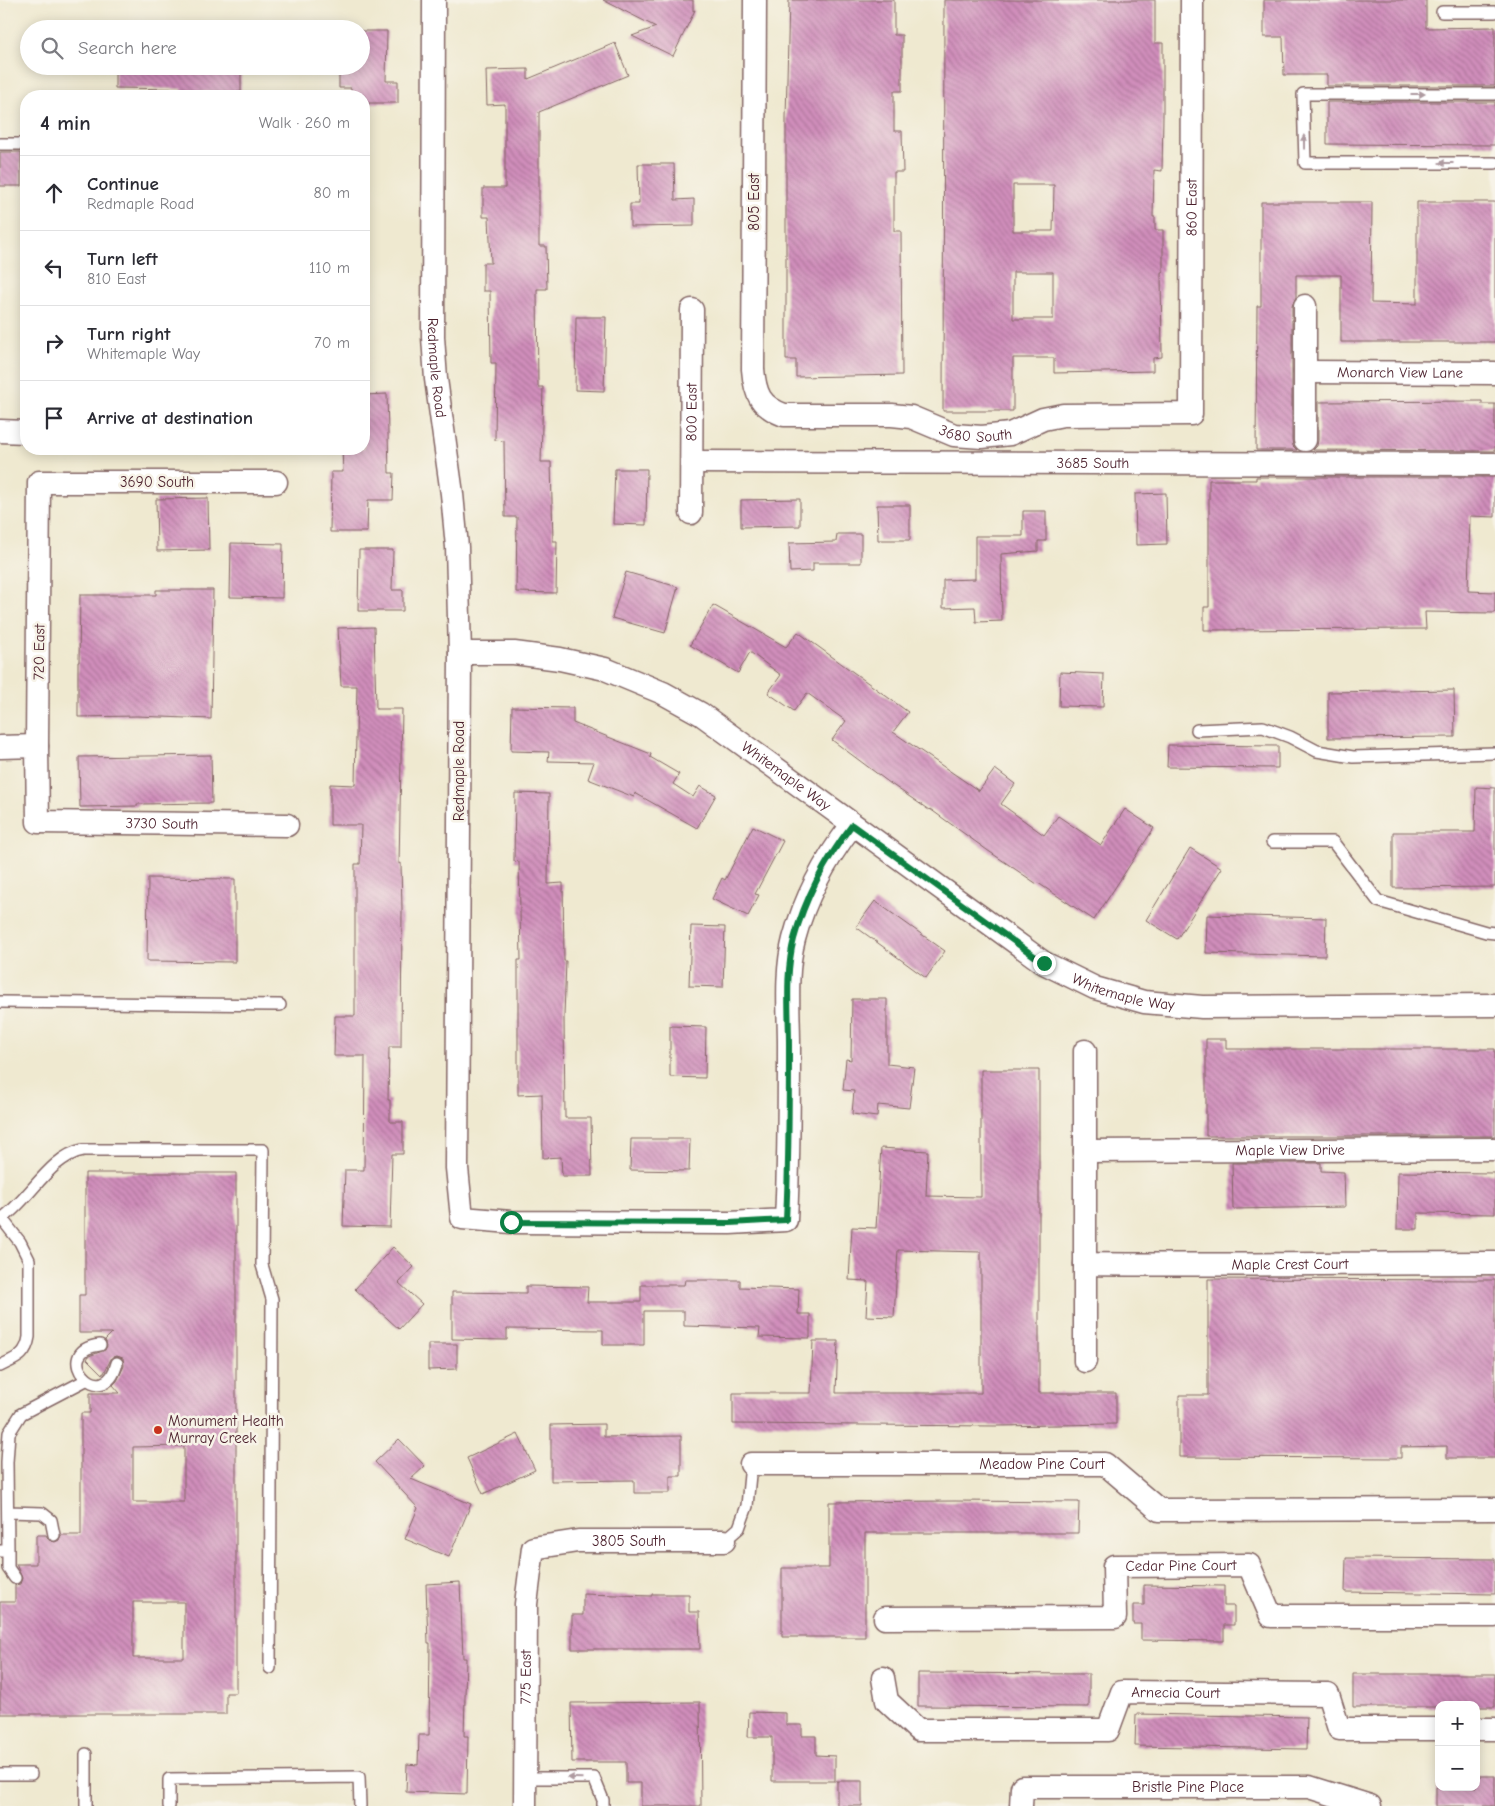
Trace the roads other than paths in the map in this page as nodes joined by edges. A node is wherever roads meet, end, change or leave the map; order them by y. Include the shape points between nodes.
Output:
1 (434, 0) edge
2 (755, 0) edge
3 (1192, 0) edge
4 (1442, 12) dead end
5 (1495, 12) edge
6 (1495, 94) edge
7 (0, 144) edge
8 (20, 144) edge
9 (1495, 162) edge
10 (1305, 306) dead end
11 (692, 310) dead end
12 (1305, 372) junction
13 (1495, 373) edge
14 (762, 402) joint
15 (1191, 414) joint
16 (0, 431) edge
17 (20, 432) edge
18 (1305, 440) dead end
19 (692, 462) junction
20 (1495, 464) edge
21 (39, 482) joint
22 (276, 482) dead end
23 (691, 513) dead end
24 (460, 652) junction
25 (1197, 730) dead end
26 (37, 746) junction
27 (0, 747) edge
28 (1495, 753) edge
29 (38, 822) joint
30 (287, 825) dead end
31 (852, 825) junction
32 (1272, 842) dead end
33 (1495, 933) edge
34 (0, 1002) edge
35 (280, 1005) dead end
36 (1495, 1005) edge
37 (1085, 1051) dead end
38 (1495, 1149) edge
39 (1085, 1151) junction
40 (1, 1220) edge
41 (1495, 1263) edge
42 (1085, 1264) junction
43 (100, 1346) dead end
44 (1086, 1361) dead end
45 (117, 1363) dead end
46 (0, 1366) edge
47 (86, 1380) junction
48 (752, 1464) joint
49 (1495, 1509) edge
50 (8, 1512) junction
51 (54, 1535) dead end
52 (724, 1541) joint
53 (534, 1548) joint
54 (4, 1551) edge
55 (15, 1578) dead end
56 (1495, 1616) edge
57 (885, 1618) dead end
58 (270, 1668) dead end
59 (883, 1678) dead end
60 (1435, 1729) edge
61 (1480, 1729) edge
62 (1495, 1729) edge
63 (86, 1754) dead end
64 (0, 1774) edge
65 (31, 1774) dead end
66 (525, 1778) junction
67 (86, 1806) edge
68 (169, 1806) edge
69 (360, 1806) edge
70 (525, 1806) edge
71 (604, 1806) edge
72 (1021, 1806) edge
73 (1370, 1806) edge

1 - 24 street, Redmaple Road via 433,337 457,547
2 - 14 street, 805 East via 753,369 755,388
3 - 15 street, 860 East
4 - 5 lane
9 -> 6 lane via 1305,163 1303,94
7 - 8 lane
10 - 12 street
11 - 19 street, 800 East
12 - 13 street, Monarch View Lane
12 - 18 street
14 - 15 street, 3680 South via 771,410 784,414 910,417 954,435 982,437 1010,434 1042,419 1063,415
16 - 17 street
19 - 20 street, 3685 South
19 - 23 street, 800 East
21 - 22 street, 3690 South
21 - 26 street, 720 East
24 - 31 street, Whitemaple Way via 514,653 560,659 605,669 663,693 700,714
24 - 31 street, Redmaple Road via 457,1168 462,1218 531,1222 730,1223 786,1220 790,989 794,940 820,874
25 - 28 lane via 1263,727 1317,750 1353,757
26 - 27 street
26 - 29 street, 720 East
29 - 30 street, 3730 South
31 - 36 street, Whitemaple Way via 1044,963 1095,988 1144,1002 1202,1007
32 - 33 lane via 1333,842 1378,901
34 - 35 lane
37 - 39 street
38 - 39 street, Maple View Drive
39 - 42 street
40 - 46 lane via 20,1242 29,1260 29,1337 23,1353
40 - 58 lane via 15,1210 57,1163 74,1152 263,1150 262,1265 272,1300
41 - 42 street, Maple Crest Court
42 - 44 street
43 - 47 lane via 86,1349 79,1358 79,1370
45 - 47 lane via 114,1373 105,1382
47 - 50 lane via 21,1414 9,1433
48 - 49 street, Meadow Pine Court via 1106,1464 1159,1510
48 - 52 lane via 747,1506 739,1528
50 - 51 lane via 42,1513 51,1520
50 - 54 lane
52 - 53 street, 3805 South via 578,1542
53 - 66 street, 775 East via 526,1604
54 - 55 lane via 8,1568
56 - 57 street, Cedar Pine Court via 1271,1616 1249,1565 1240,1565 1114,1566 1115,1617
59 - 60 street, Arnecia Court via 886,1701 918,1730 1108,1730 1122,1692 1328,1694 1339,1729
61 - 62 street
63 - 67 lane
64 - 65 lane
66 - 70 street, 775 East
71 -> 66 lane via 594,1778
68 - 69 lane via 169,1779 321,1776 359,1777
72 - 73 street, Bristle Pine Place via 1022,1787 1309,1787

